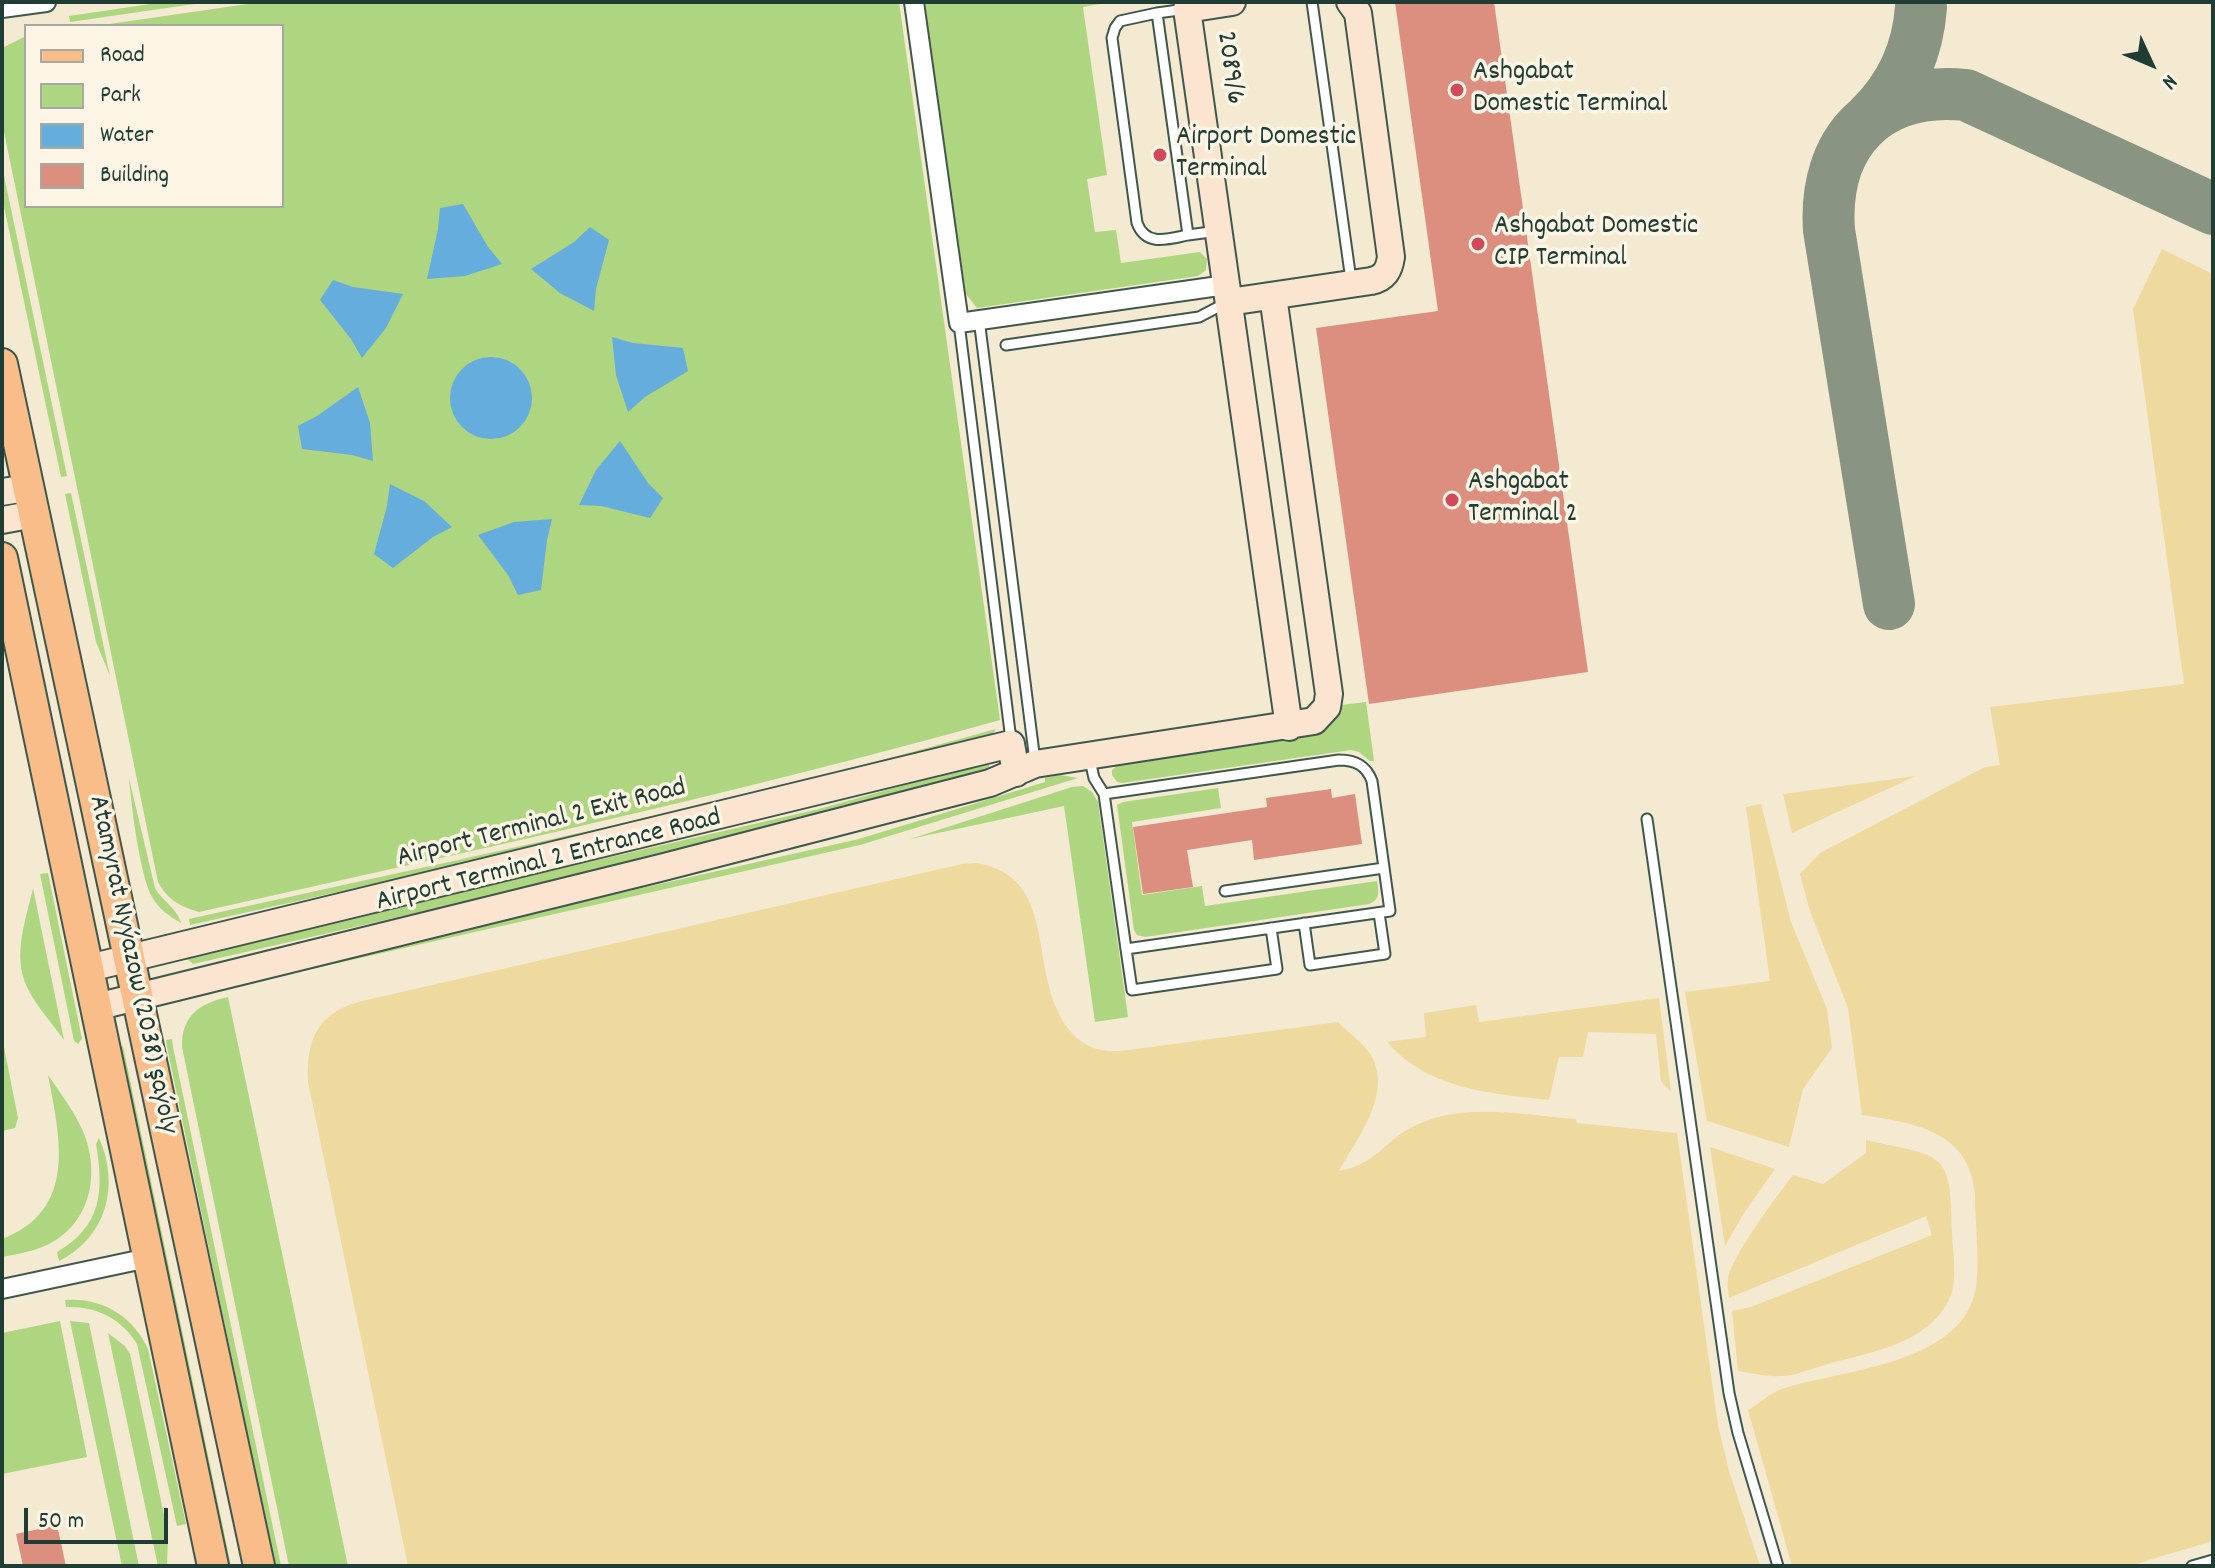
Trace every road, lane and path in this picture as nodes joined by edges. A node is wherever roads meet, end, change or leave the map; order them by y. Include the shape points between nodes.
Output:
1 (46, 2) edge
2 (914, 2) edge
3 (1232, 2) edge
4 (1312, 2) edge
5 (1350, 2) edge
6 (1181, 7) edge
7 (2, 8) edge
8 (1157, 13) junction
9 (1218, 231) junction
10 (1188, 235) junction
11 (1352, 284) junction
12 (1227, 294) junction
13 (1273, 296) junction
14 (979, 319) junction
15 (959, 323) junction
16 (1006, 345) dead end
17 (2, 364) edge
18 (21, 498) edge
19 (2, 520) edge
20 (2, 558) edge
21 (2, 636) edge
22 (23, 665) junction
23 (1289, 727) junction
24 (1011, 744) junction
25 (1089, 756) junction
26 (1026, 769) junction
27 (1104, 794) junction
28 (1647, 819) dead end
29 (1384, 868) junction
30 (1225, 891) dead end
31 (1379, 913) junction
32 (1304, 923) junction
33 (1271, 928) junction
34 (1126, 949) junction
35 (130, 960) junction
36 (89, 968) junction
37 (137, 996) junction
38 (96, 1007) junction
39 (148, 1258) junction
40 (2, 1289) edge
41 (2213, 1560) edge
42 (213, 1566) edge
43 (259, 1566) edge
44 (1778, 1566) edge
45 (2192, 1566) edge

1 - 7 street
2 - 15 street
3 - 6 street
4 - 11 lane
5 - 11 street via 1358,13 1391,257 1378,280
6 - 8 lane
6 - 9 street, 2089/6
8 - 10 lane
8 - 10 lane via 1120,21 1112,38 1134,208 1139,229 1150,239
9 - 10 lane
9 - 12 street, 2089/6
11 - 13 street
12 - 13 street
12 - 14 street
12 - 16 lane via 1199,317
12 - 23 street, 2089/6
13 - 23 street, Airport Terminal 2 Entrance Road via 1329,694 1320,717
14 - 15 street
14 - 26 lane
15 - 24 lane
17 - 18 main road, Atamyrat Nyýazow (2038) şaýoly
18 - 19 street
18 - 35 main road, Atamyrat Nyýazow (2038) şaýoly
20 - 22 main road, Atamyrat Nyýazow (2038) şaýoly
21 - 22 street
22 - 36 main road, Atamyrat Nyýazow (2038) şaýoly
23 - 25 street, Airport Terminal 2 Entrance Road
24 - 26 street
24 - 35 street, Airport Terminal 2 Exit Road
25 - 26 street, Airport Terminal 2 Entrance Road
25 - 27 lane
26 - 37 street, Airport Terminal 2 Entrance Road via 690,861
27 - 29 lane via 1355,761 1372,781
27 - 34 lane
28 - 44 lane via 1729,1393
29 - 30 lane
29 - 31 lane via 1390,911
31 - 32 lane
31 - 32 lane via 1385,954 1310,965
32 - 33 lane
33 - 34 lane
33 - 34 lane via 1277,969 1262,972 1132,990
35 - 36 street, Airport Terminal 2 Exit Road
35 - 37 main road, Atamyrat Nyýazow (2038) şaýoly
36 - 38 main road, Atamyrat Nyýazow (2038) şaýoly
37 - 38 street, Airport Terminal 2 Entrance Road
37 - 43 main road, Atamyrat Nyýazow (2038) şaýoly
38 - 39 main road, Atamyrat Nyýazow (2038) şaýoly
39 - 40 street
39 - 42 main road, Atamyrat Nyýazow (2038) şaýoly
41 - 45 lane

